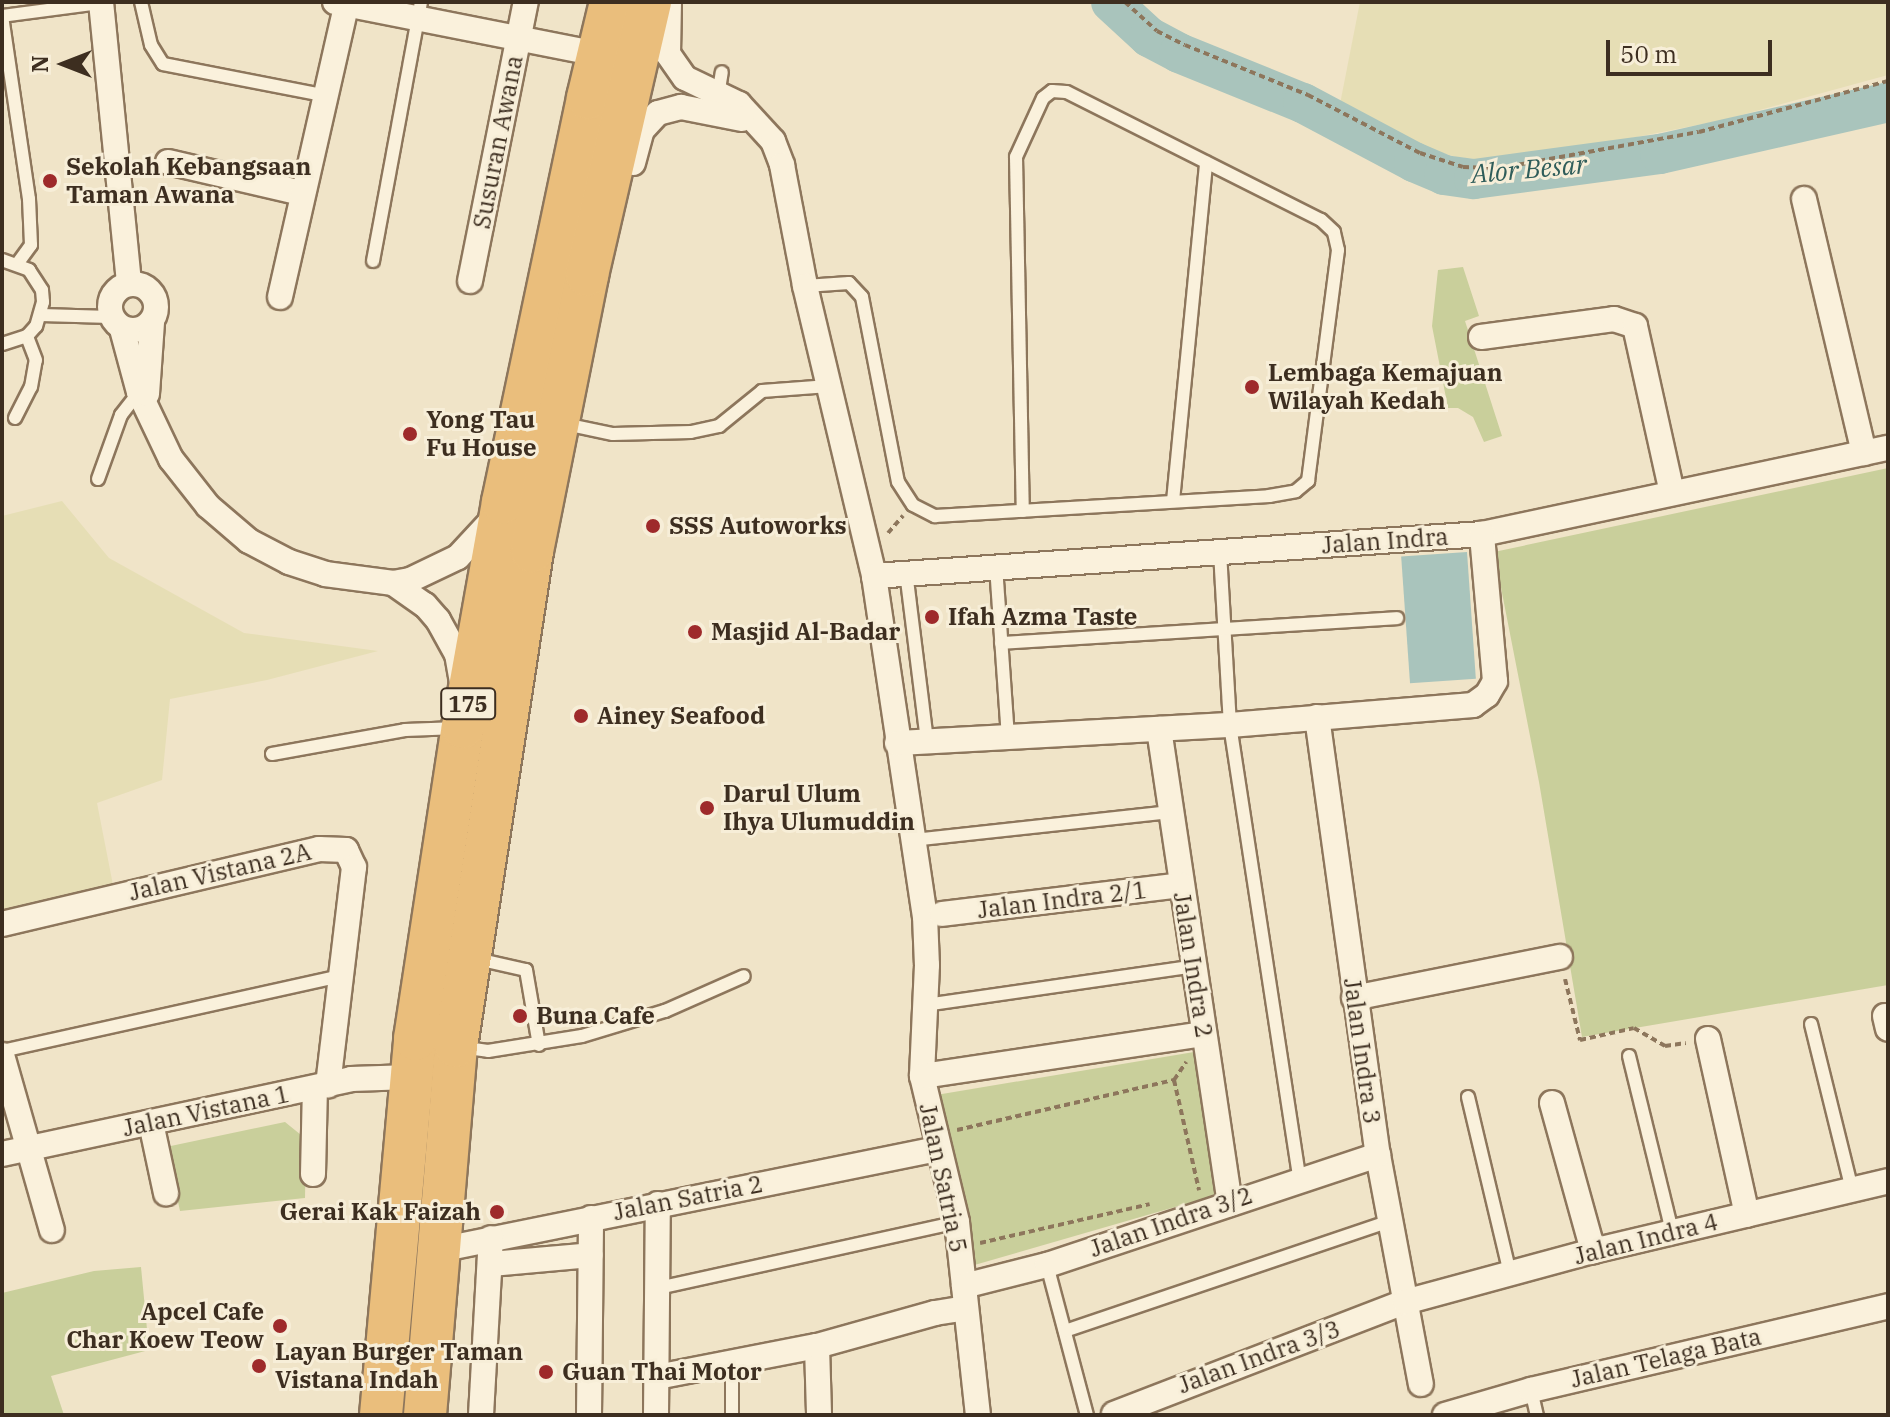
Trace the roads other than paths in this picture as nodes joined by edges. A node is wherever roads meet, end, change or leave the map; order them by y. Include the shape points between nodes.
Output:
1 (101, 2) edge
2 (141, 2) edge
3 (526, 2) edge
4 (611, 2) edge
5 (650, 2) edge
6 (669, 2) edge
7 (343, 3) edge
8 (420, 9) edge
9 (2, 16) edge
10 (519, 38) junction
11 (598, 54) junction
12 (722, 72) dead end
13 (323, 95) junction
14 (718, 96) junction
15 (760, 124) junction
16 (168, 162) dead end
17 (1206, 163) junction
18 (301, 193) junction
19 (1804, 199) dead end
20 (2, 260) edge
21 (373, 261) dead end
22 (18, 263) junction
23 (587, 275) junction
24 (470, 281) dead end
25 (129, 284) junction
26 (805, 286) junction
27 (280, 297) dead end
28 (41, 315) junction
29 (152, 322) junction
30 (117, 323) junction
31 (27, 336) junction
32 (1481, 337) dead end
33 (2, 344) edge
34 (829, 386) junction
35 (139, 392) junction
36 (15, 418) dead end
37 (151, 421) junction
38 (558, 422) junction
39 (1888, 448) edge
40 (1864, 453) junction
41 (98, 479) dead end
42 (1672, 493) junction
43 (1173, 501) junction
44 (503, 502) junction
45 (1023, 511) junction
46 (1482, 534) junction
47 (1220, 552) junction
48 (996, 566) junction
49 (906, 572) junction
50 (874, 576) junction
51 (393, 583) junction
52 (1397, 618) dead end
53 (1226, 627) junction
54 (1001, 643) junction
55 (1317, 717) junction
56 (1230, 725) junction
57 (463, 727) junction
58 (1159, 729) junction
59 (1008, 736) junction
60 (927, 741) junction
61 (897, 743) junction
62 (272, 754) dead end
63 (1171, 812) junction
64 (913, 840) junction
65 (1181, 885) junction
66 (942, 914) dead end
67 (2, 924) edge
68 (1560, 957) road end
69 (470, 958) junction
70 (1194, 966) junction
71 (340, 976) junction
72 (744, 976) dead end
73 (1354, 998) junction
74 (925, 1005) junction
75 (1811, 1024) dead end
76 (1204, 1034) junction
77 (1708, 1039) road end
78 (539, 1045) junction
79 (456, 1046) junction
80 (2, 1053) edge
81 (1629, 1056) dead end
82 (922, 1076) junction
83 (411, 1077) junction
84 (322, 1087) junction
85 (1468, 1097) dead end
86 (1552, 1103) dead end
87 (151, 1123) junction
88 (945, 1140) junction
89 (28, 1147) junction
90 (2, 1154) edge
91 (1378, 1155) junction
92 (313, 1174) dead end
93 (1300, 1180) junction
94 (1888, 1181) edge
95 (1852, 1190) junction
96 (166, 1193) dead end
97 (1230, 1202) junction
98 (658, 1204) junction
99 (1747, 1215) junction
100 (591, 1218) junction
101 (1390, 1221) junction
102 (957, 1222) junction
103 (52, 1230) dead end
104 (1672, 1231) junction
105 (491, 1238) junction
106 (439, 1250) junction
107 (1593, 1251) junction
108 (591, 1255) junction
109 (491, 1264) junction
110 (1047, 1265) junction
111 (1510, 1273) junction
112 (658, 1288) junction
113 (965, 1297) junction
114 (1405, 1302) junction
115 (1888, 1306) edge
116 (1065, 1331) junction
117 (817, 1346) junction
118 (732, 1362) junction
119 (657, 1377) junction
120 (1421, 1384) dead end
121 (1531, 1390) junction
122 (1112, 1414) edge
123 (381, 1415) edge
124 (425, 1415) edge
125 (481, 1415) edge
126 (589, 1415) edge
127 (656, 1415) edge
128 (732, 1415) edge
129 (819, 1415) edge
130 (978, 1415) edge
131 (1087, 1415) edge
132 (1445, 1415) edge
133 (1537, 1415) edge

1 - 9 lane
1 - 25 street
2 - 13 lane via 151,45 163,64
3 - 10 street, Susuran Awana
4 - 11 highway, 175
5 - 23 highway, 175
6 - 14 street via 668,54 685,78
7 - 8 street
7 - 13 street
8 - 10 street
8 - 21 lane
9 - 22 lane via 29,199 31,245
10 - 11 street
10 - 24 street, Susuran Awana
11 - 44 highway, 175
12 - 14 lane
13 - 18 street
14 - 15 street via 739,104
15 - 23 street via 681,107 658,113 642,130 618,213
15 - 26 street, Jalan Satria 5 via 782,165
16 - 18 street
17 - 43 lane
17 - 43 lane via 1321,220 1334,232 1338,250 1308,481 1296,491 1269,496
17 - 45 lane via 1066,92 1052,91 1043,98 1016,157
18 - 27 street
19 - 40 street
20 - 22 lane
22 - 28 lane via 42,290
23 - 38 highway, 175
25 - 29 street via 145,287 155,299
25 - 30 street via 111,300
26 - 34 street, Jalan Satria 5
26 - 45 lane via 849,283 862,297 898,482 913,505 935,516
28 - 30 lane
28 - 31 lane
29 - 30 street via 138,330
29 - 37 street via 147,374
30 - 35 street
31 - 33 lane
31 - 36 lane via 36,360 31,387
32 - 42 street via 1614,319 1629,322 1639,333
34 - 38 lane via 762,391 719,426 691,432 613,434
34 - 50 street, Jalan Satria 5
35 - 37 street
35 - 41 lane via 121,415
37 - 51 street via 171,459 208,506 249,541 325,574
38 - 69 highway, 175 via 532,551
39 - 40 street, Jalan Indra
40 - 42 street, Jalan Indra
42 - 46 street, Jalan Indra
43 - 45 lane
44 - 51 street via 484,533 458,557 427,574
44 - 57 highway, 175
46 - 47 street, Jalan Indra
46 - 55 street via 1495,681 1487,695 1473,705
47 - 48 street, Jalan Indra
47 - 53 lane
48 - 49 street, Jalan Indra
48 - 54 lane
49 - 50 street, Jalan Indra
49 - 60 lane
50 - 61 street, Jalan Satria 5
51 - 57 street via 425,605 453,645 462,674
52 - 53 lane
53 - 54 lane
53 - 56 lane
54 - 59 lane
55 - 56 street
55 - 73 street, Jalan Indra 3
56 - 58 street
56 - 93 lane
57 - 62 lane via 405,730
57 - 83 highway, 175
58 - 59 street
58 - 63 street, Jalan Indra 2
59 - 60 street
60 - 61 street
61 - 64 street, Jalan Satria 5
63 - 64 lane
63 - 65 street, Jalan Indra 2
64 - 74 street, Jalan Satria 5 via 925,916
65 - 66 street, Jalan Indra 2/1
65 - 70 street, Jalan Indra 2
67 - 71 street, Jalan Vistana 2A via 340,847 354,867
68 - 73 street
69 - 78 lane via 526,970
69 - 79 highway, 175
70 - 74 lane
70 - 76 street, Jalan Indra 2
71 - 80 lane
71 - 84 street, Jalan Vistana 2A
72 - 78 lane via 651,1016
73 - 91 street, Jalan Indra 3
74 - 82 street, Jalan Satria 5
75 - 95 lane
76 - 82 street
76 - 97 street, Jalan Indra 2
77 - 99 street
78 - 79 lane via 488,1051
79 - 106 highway, 175
80 - 89 street
81 - 104 lane
82 - 88 street, Jalan Satria 5
83 - 84 street, Jalan Vistana 1 via 351,1079
83 - 123 highway, 175
84 - 87 street, Jalan Vistana 1
84 - 92 street, Jalan Vistana 2A
85 - 111 lane
86 - 107 street
87 - 89 street, Jalan Vistana 1
87 - 96 street
88 - 98 street, Jalan Satria 2
88 - 102 street, Jalan Satria 5
89 - 90 street, Jalan Vistana 1
89 - 103 street
91 - 93 street, Jalan Indra 3/2
91 - 101 street, Jalan Indra 3
93 - 97 street, Jalan Indra 3/2
94 - 95 street, Jalan Indra 4
95 - 99 street, Jalan Indra 4
97 - 110 street, Jalan Indra 3/2
98 - 100 street, Jalan Satria 2
98 - 112 street
99 - 104 street, Jalan Indra 4
100 - 105 street, Jalan Satria 2
100 - 108 street
101 - 114 street, Jalan Indra 3
101 - 116 lane
102 - 112 lane
102 - 113 street, Jalan Satria 5
104 - 107 street, Jalan Indra 4
105 - 106 street, Jalan Satria 2
105 - 109 street
106 - 124 highway, 175
107 - 111 street, Jalan Indra 4
108 - 109 street
108 - 126 street
109 - 125 street
110 - 113 street, Jalan Indra 3/2
110 - 116 lane
111 - 114 street, Jalan Indra 4
112 - 119 street
113 - 117 street, Jalan Indra 3/2 via 935,1313
113 - 130 street, Jalan Satria 5
114 - 120 street, Jalan Indra 3
114 - 122 street, Jalan Indra 3/3
115 - 121 street, Jalan Telaga Bata
116 - 131 lane
117 - 118 street, Jalan Indra 3/2
117 - 129 street
118 - 119 street, Jalan Indra 3/2
118 - 128 lane
119 - 127 street
121 - 132 street, Jalan Telaga Bata
121 - 133 lane

